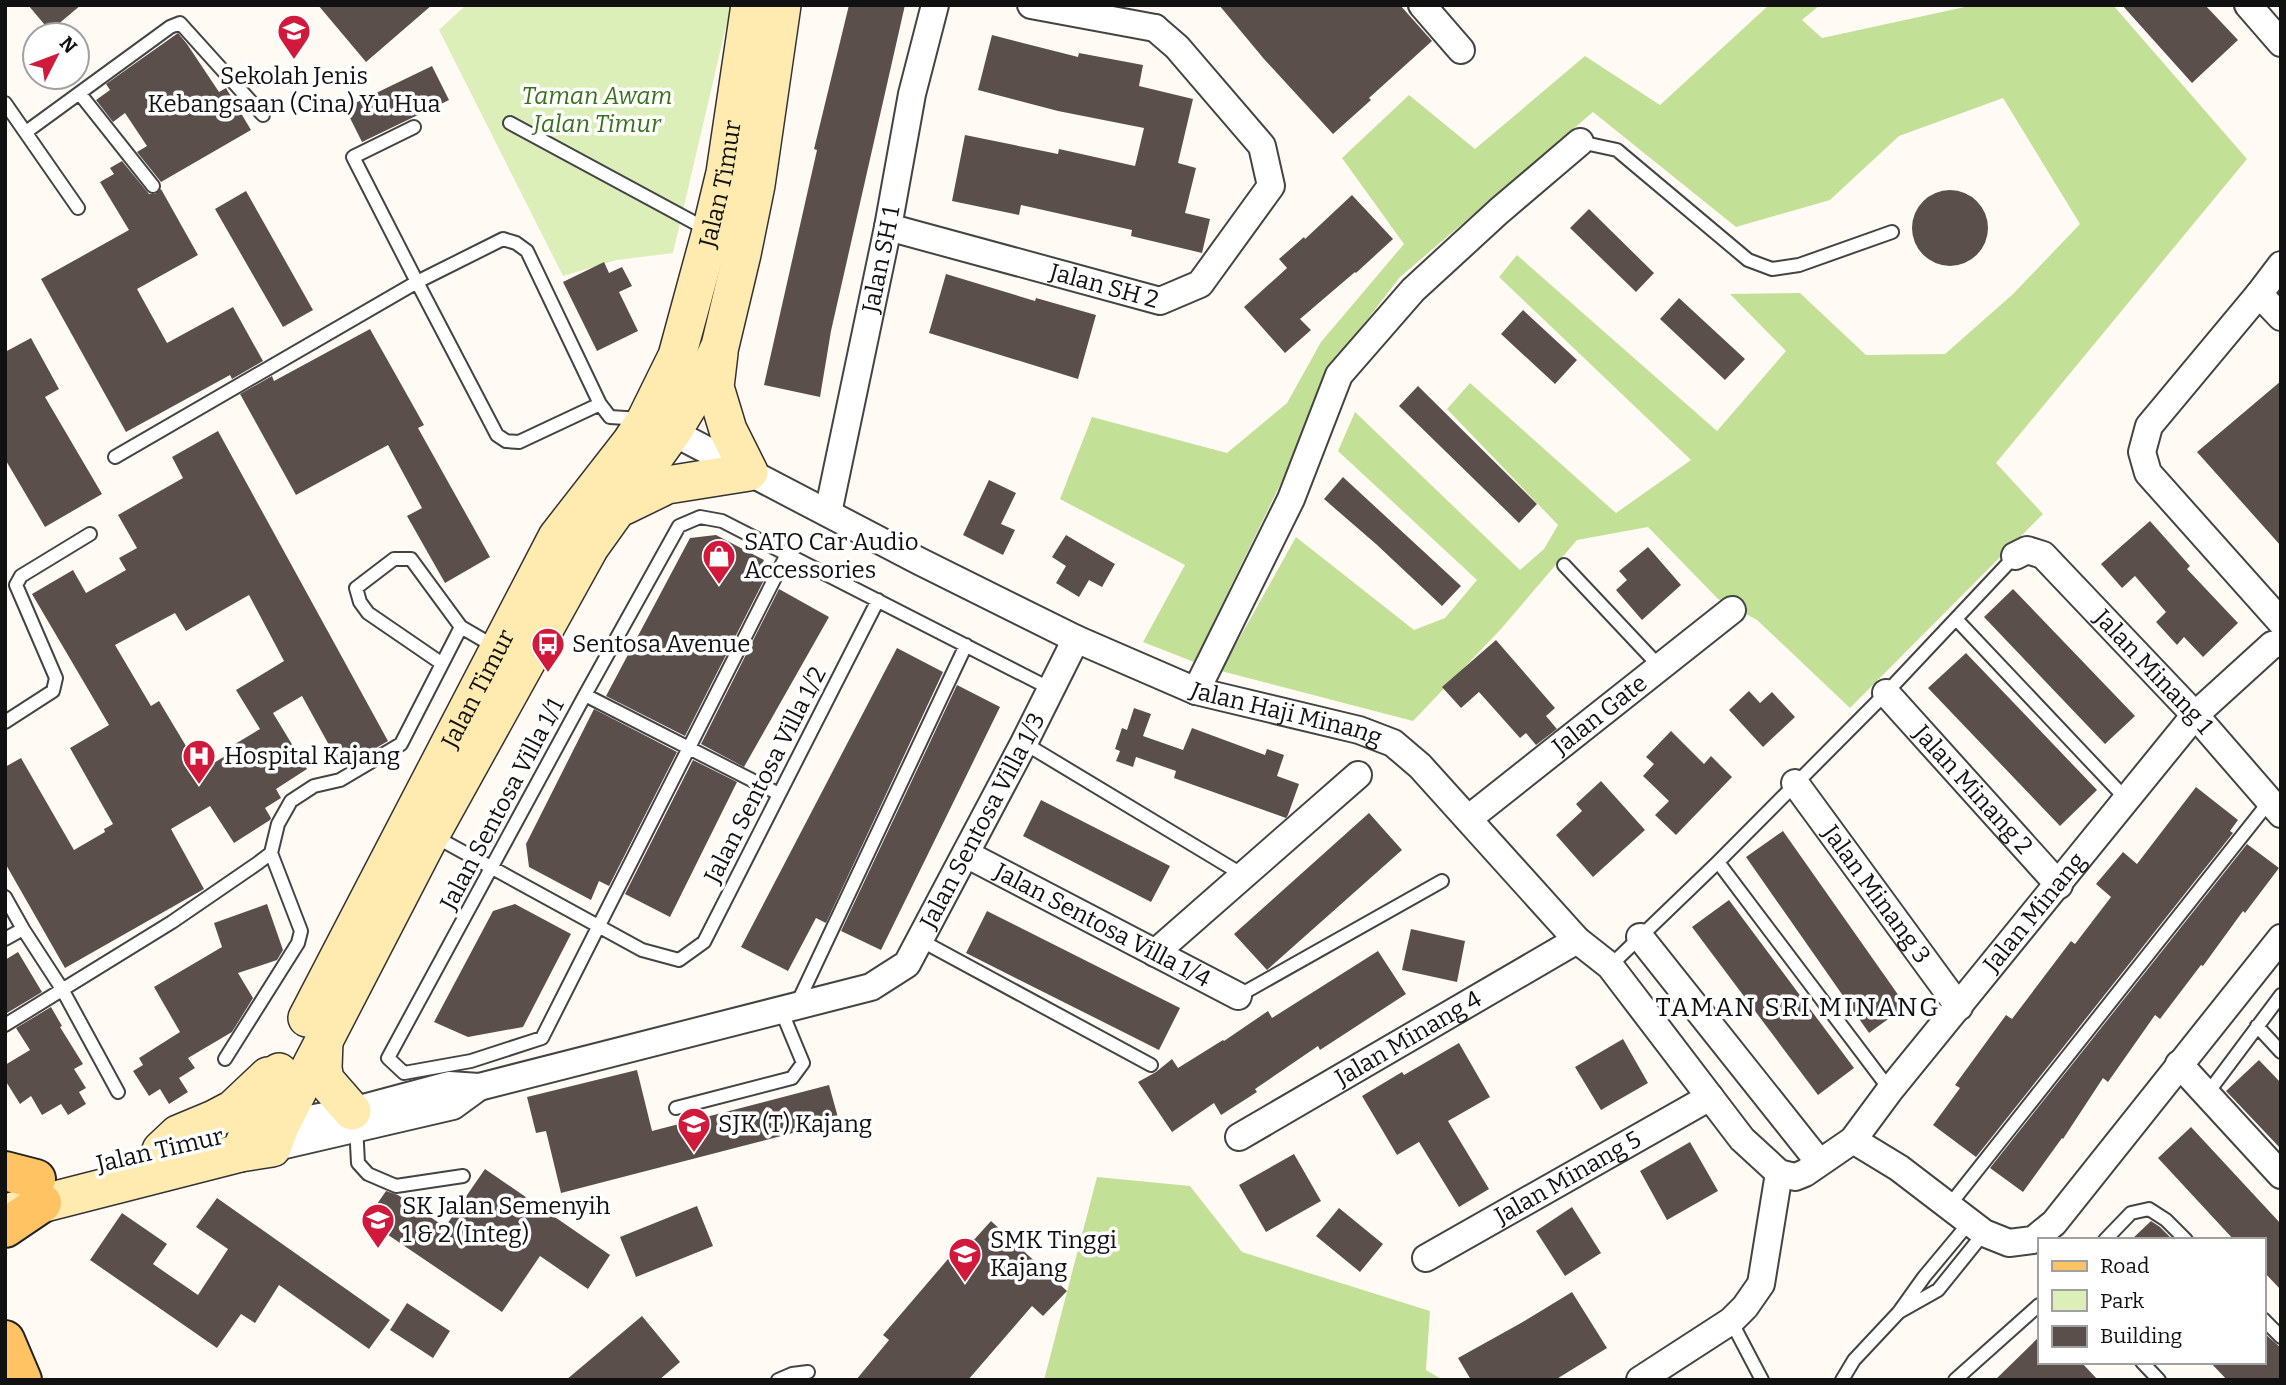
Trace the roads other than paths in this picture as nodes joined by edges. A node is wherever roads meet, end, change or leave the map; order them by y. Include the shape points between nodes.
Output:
1 (750, 5) edge
2 (782, 5) edge
3 (935, 5) edge
4 (1031, 5) edge
5 (1422, 5) edge
6 (2248, 5) edge
7 (1159, 17) edge
8 (2281, 43) edge
9 (1461, 50) dead end
10 (80, 93) junction
11 (5, 103) edge
12 (263, 115) dead end
13 (510, 123) dead end
14 (414, 127) dead end
15 (26, 132) junction
16 (1580, 142) joint
17 (153, 186) dead end
18 (78, 208) dead end
19 (888, 227) junction
20 (712, 232) junction
21 (1892, 232) dead end
22 (2281, 265) edge
23 (417, 282) junction
24 (2259, 294) junction
25 (2281, 317) edge
26 (720, 345) junction
27 (600, 404) junction
28 (660, 425) junction
29 (115, 457) dead end
30 (749, 472) junction
31 (617, 510) junction
32 (828, 513) junction
33 (90, 534) dead end
34 (787, 554) junction
35 (2015, 556) joint
36 (1564, 565) dead end
37 (878, 600) junction
38 (1732, 610) dead end
39 (1956, 619) junction
40 (461, 626) junction
41 (2279, 633) edge
42 (1076, 639) junction
43 (966, 645) junction
44 (512, 657) junction
45 (441, 663) junction
46 (1660, 667) junction
47 (1051, 688) junction
48 (1196, 691) junction
49 (1886, 693) junction
50 (585, 695) junction
51 (2194, 715) junction
52 (5, 722) edge
53 (1024, 743) junction
54 (690, 748) junction
55 (1358, 775) dead end
56 (1795, 783) junction
57 (779, 794) junction
58 (2127, 800) junction
59 (2275, 808) edge
60 (1468, 820) junction
61 (431, 834) junction
62 (271, 853) junction
63 (966, 854) junction
64 (1718, 862) junction
65 (492, 868) junction
66 (1243, 875) junction
67 (1442, 881) dead end
68 (2059, 885) junction
69 (5, 897) edge
70 (598, 926) junction
71 (23, 929) junction
72 (1640, 937) junction
73 (2281, 938) edge
74 (5, 939) edge
75 (920, 940) junction
76 (1577, 940) junction
77 (1155, 953) junction
78 (1609, 966) junction
79 (62, 989) junction
80 (2281, 995) edge
81 (1238, 996) joint
82 (1959, 1007) junction
83 (788, 1009) junction
84 (5, 1024) edge
85 (2257, 1026) junction
86 (324, 1041) junction
87 (2281, 1052) edge
88 (225, 1059) dead end
89 (285, 1060) junction
90 (1151, 1065) dead end
91 (2179, 1065) junction
92 (1890, 1090) junction
93 (118, 1092) dead end
94 (2207, 1094) junction
95 (1710, 1097) junction
96 (676, 1108) dead end
97 (354, 1120) junction
98 (1238, 1137) dead end
99 (260, 1139) junction
100 (1853, 1140) junction
101 (161, 1150) junction
102 (1819, 1162) junction
103 (1787, 1175) junction
104 (2281, 1175) edge
105 (463, 1176) dead end
106 (22, 1185) edge
107 (5, 1213) edge
108 (1967, 1221) junction
109 (5, 1228) edge
110 (2107, 1238) edge
111 (2184, 1238) edge
112 (1426, 1258) dead end
113 (2038, 1306) edge
114 (1899, 1312) junction
115 (1731, 1321) junction
116 (2265, 1321) edge
117 (2281, 1337) edge
118 (5, 1340) edge
119 (2144, 1364) edge
120 (808, 1372) dead end
121 (1971, 1375) edge
122 (22, 1380) edge
123 (778, 1380) edge
124 (1640, 1380) edge
125 (1762, 1380) edge
126 (1842, 1380) edge
127 (1955, 1380) edge
128 (2159, 1380) edge

1 - 20 main road, Jalan Timur
2 - 26 main road, Jalan Timur via 754,196
3 - 19 street, Jalan SH 1 via 912,94
4 - 7 street
5 - 9 street
6 - 8 street
7 - 19 street, Jalan SH 2 via 1177,47 1262,146 1271,186 1200,284 1160,301
10 - 12 lane via 180,23
10 - 15 lane
10 - 17 lane
11 - 15 lane
13 - 20 lane
14 - 23 lane via 354,157
15 - 18 lane
16 - 21 lane via 1617,150 1748,260 1772,269 1799,265
16 - 48 street via 1413,290 1339,375 1291,499
19 - 32 street, Jalan SH 1
20 - 28 main road, Jalan Timur
22 - 24 street
23 - 27 lane via 497,435 506,441 519,442
23 - 27 lane via 503,239 516,243 527,251
23 - 29 lane
24 - 25 street
24 - 41 street via 2149,426 2142,452 2148,473
26 - 28 main road, Jalan Timur via 705,378
26 - 30 main road via 715,387 728,430
27 - 28 lane via 610,417
28 - 30 street, Jalan Haji Minang
28 - 31 main road, Jalan Timur
28 - 44 main road, Jalan Timur via 631,442 557,537
30 - 31 main road via 667,485
30 - 32 street, Jalan Haji Minang
31 - 44 main road, Jalan Timur
32 - 42 street, Jalan Haji Minang
33 - 52 lane via 21,576 16,585 56,678 53,691
34 - 37 lane
34 - 50 lane, Jalan Sentosa Villa 1/1 via 722,521 700,517 679,526
34 - 54 lane
35 - 39 lane
35 - 51 street, Jalan Minang 1 via 2027,550 2043,555
36 - 46 lane
37 - 43 lane
37 - 57 lane, Jalan Sentosa Villa 1/2
38 - 46 street, Jalan Gate
39 - 49 lane
39 - 58 lane
40 - 44 lane
40 - 45 lane
40 - 45 lane via 411,559 394,559 356,588 368,613
41 - 51 street, Jalan Minang
42 - 47 street, Jalan Sentosa Villa 1/3
42 - 48 street, Jalan Haji Minang
43 - 47 lane
43 - 83 lane
44 - 61 main road, Jalan Timur
44 - 89 main road, Jalan Timur
45 - 62 lane via 406,737 394,749 340,780 314,786 291,801 278,824
46 - 60 street, Jalan Gate
47 - 53 street, Jalan Sentosa Villa 1/3
48 - 60 street, Jalan Haji Minang via 1359,730 1393,743
49 - 56 lane
49 - 68 street, Jalan Minang 2
50 - 54 lane
50 - 65 lane, Jalan Sentosa Villa 1/1
51 - 58 street, Jalan Minang
51 - 59 street, Jalan Minang 1
53 - 63 street, Jalan Sentosa Villa 1/3
53 - 66 lane
54 - 57 lane
54 - 70 lane
55 - 66 street
56 - 64 lane
56 - 82 street, Jalan Minang 3
57 - 70 lane, Jalan Sentosa Villa 1/2 via 704,942 679,960 642,950
58 - 68 street, Jalan Minang
59 - 108 lane
60 - 76 street, Jalan Haji Minang
61 - 65 lane
61 - 86 main road, Jalan Timur
62 - 79 lane via 172,922
62 - 88 lane via 301,930 298,943
63 - 75 street, Jalan Sentosa Villa 1/3
63 - 77 street, Jalan Sentosa Villa 1/4
64 - 72 lane
64 - 92 lane
65 - 70 lane
65 - 70 lane, Jalan Sentosa Villa 1/1 via 388,1058 404,1073 471,1061 542,1038
66 - 77 street
67 - 81 lane
68 - 82 street, Jalan Minang
69 - 71 lane
71 - 74 lane
71 - 79 lane
72 - 78 lane
72 - 102 street
73 - 91 street
75 - 83 street, Jalan Sentosa Villa 1/3 via 907,964 871,987
75 - 90 lane
76 - 78 street, Jalan Haji Minang
76 - 98 street, Jalan Minang 4
77 - 81 street, Jalan Sentosa Villa 1/4
78 - 95 street, Jalan Haji Minang
79 - 84 lane
79 - 93 lane
80 - 85 lane
82 - 92 street, Jalan Minang
83 - 96 lane via 803,1063 792,1078
83 - 97 street, Jalan Sentosa Villa 1/3 via 480,1087 449,1085
85 - 87 lane
85 - 94 lane
86 - 97 main road via 325,1080
86 - 99 main road, Jalan Timur
89 - 99 main road, Jalan Timur
89 - 101 main road via 233,1109 178,1134
91 - 94 street
91 - 108 street via 2054,1223 2033,1240 2009,1243
92 - 100 street, Jalan Minang
94 - 104 street
95 - 103 street, Jalan Haji Minang via 1742,1139
95 - 112 street, Jalan Minang 5
97 - 99 street, Jalan Sentosa Villa 1/3
97 - 105 lane via 358,1163 368,1174 396,1185
99 - 101 main road, Jalan Timur
99 - 106 main road, Jalan Timur
100 - 102 street, Jalan Minang
100 - 108 street via 1899,1168
101 - 106 main road, Jalan Timur
102 - 103 street, Jalan Minang
103 - 115 street via 1761,1284
106 - 107 main road, Jalan Timur
106 - 109 main road
108 - 114 lane
108 - 114 lane via 1938,1290
110 - 111 lane via 2132,1213 2150,1209
113 - 121 lane
114 - 126 lane via 1854,1360
115 - 124 street
115 - 125 lane
116 - 117 lane
118 - 122 main road
119 - 128 lane
120 - 123 lane
121 - 127 lane

